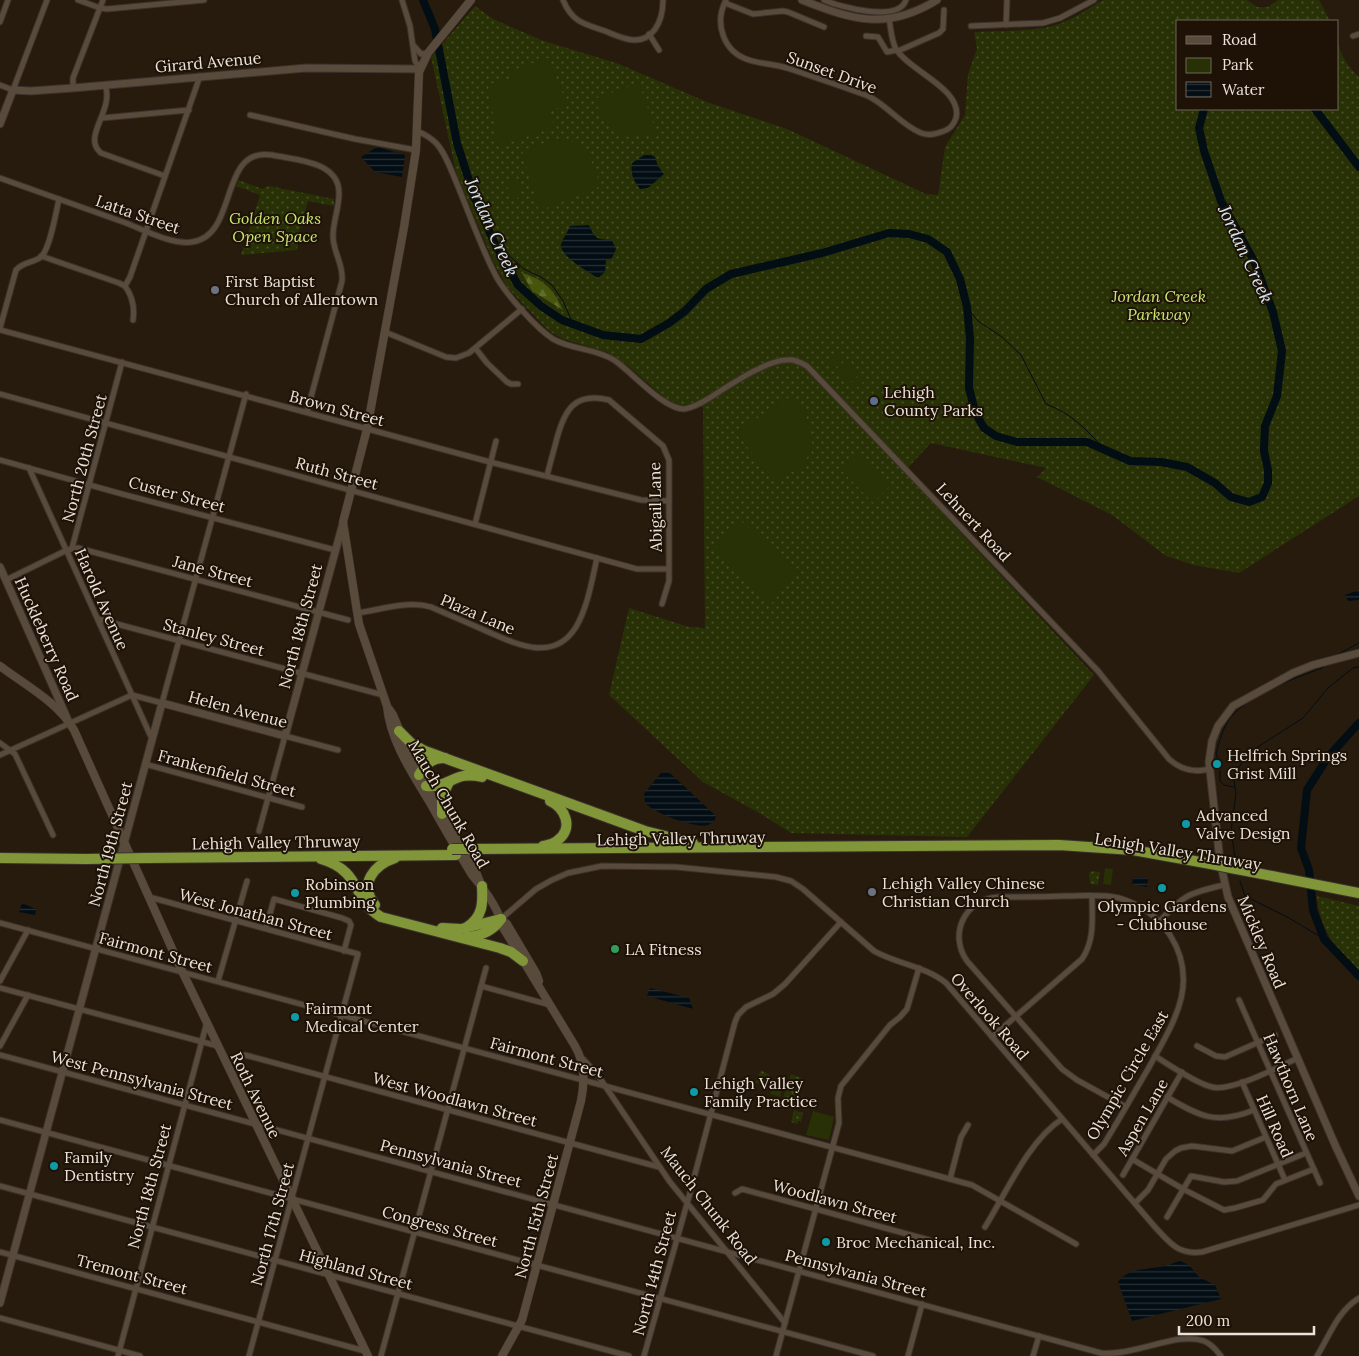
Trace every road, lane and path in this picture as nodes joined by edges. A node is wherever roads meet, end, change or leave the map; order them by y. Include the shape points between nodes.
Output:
1 (8, 0) edge
2 (47, 0) edge
3 (78, 0) edge
4 (103, 0) edge
5 (194, 0) edge
6 (204, 0) edge
7 (402, 0) edge
8 (471, 0) edge
9 (563, 0) edge
10 (663, 0) edge
11 (802, 0) edge
12 (824, 0) edge
13 (906, 0) edge
14 (937, 0) edge
15 (1007, 0) edge
16 (1094, 0) edge
17 (725, 1) edge
18 (100, 8) junction
19 (944, 10) dead end
20 (889, 19) junction
21 (0, 22) edge
22 (1006, 25) junction
23 (971, 26) dead end
24 (824, 27) dead end
25 (649, 34) junction
26 (866, 36) dead end
27 (414, 46) junction
28 (659, 50) dead end
29 (897, 50) junction
30 (428, 53) junction
31 (420, 69) junction
32 (200, 76) junction
33 (0, 85) edge
34 (105, 85) junction
35 (73, 88) junction
36 (13, 90) junction
37 (189, 110) junction
38 (250, 114) dead end
39 (102, 118) junction
40 (0, 124) edge
41 (417, 132) junction
42 (416, 150) junction
43 (165, 176) junction
44 (0, 178) edge
45 (59, 199) junction
46 (146, 231) junction
47 (41, 256) junction
48 (125, 286) junction
49 (522, 308) junction
50 (133, 320) dead end
51 (0, 329) edge
52 (385, 332) junction
53 (476, 349) junction
54 (122, 362) junction
55 (518, 384) dead end
56 (0, 394) edge
57 (246, 394) junction
58 (307, 412) junction
59 (106, 424) junction
60 (367, 429) junction
61 (496, 440) dead end
62 (229, 457) junction
63 (0, 460) edge
64 (490, 462) junction
65 (29, 468) junction
66 (547, 476) junction
67 (89, 485) junction
68 (351, 490) junction
69 (669, 501) junction
70 (212, 518) junction
71 (343, 522) junction
72 (475, 524) junction
73 (69, 549) junction
74 (335, 550) junction
75 (347, 552) junction
76 (597, 558) junction
77 (0, 567) edge
78 (668, 569) junction
79 (6, 580) junction
80 (196, 580) junction
81 (662, 604) dead end
82 (318, 612) junction
83 (357, 614) junction
84 (98, 619) junction
85 (348, 620) dead end
86 (179, 641) junction
87 (1359, 653) edge
88 (0, 666) edge
89 (302, 673) junction
90 (132, 695) junction
91 (383, 695) junction
92 (162, 703) junction
93 (387, 706) junction
94 (70, 722) junction
95 (399, 732) junction
96 (285, 736) junction
97 (152, 740) junction
98 (0, 743) edge
99 (10, 750) junction
100 (338, 750) dead end
101 (0, 755) edge
102 (446, 758) junction
103 (146, 764) junction
104 (1209, 769) junction
105 (421, 781) junction
106 (450, 781) junction
107 (268, 797) junction
108 (302, 807) dead end
109 (442, 814) junction
110 (259, 831) dead end
111 (53, 835) dead end
112 (124, 843) junction
113 (718, 847) junction
114 (535, 849) junction
115 (0, 852) edge
116 (454, 852) junction
117 (470, 852) junction
118 (147, 855) junction
119 (86, 856) junction
120 (404, 856) junction
121 (313, 857) junction
122 (0, 858) edge
123 (1211, 867) junction
124 (247, 881) dead end
125 (1224, 885) junction
126 (482, 886) junction
127 (1359, 892) edge
128 (1345, 893) junction
129 (1092, 896) junction
130 (148, 897) junction
131 (1359, 899) edge
132 (501, 919) junction
133 (235, 920) junction
134 (0, 922) edge
135 (841, 922) junction
136 (1159, 922) junction
137 (266, 928) junction
138 (464, 929) junction
139 (28, 930) junction
140 (456, 937) junction
141 (96, 949) junction
142 (344, 951) junction
143 (358, 954) joint
144 (523, 961) junction
145 (486, 968) dead end
146 (919, 968) junction
147 (182, 971) junction
148 (0, 981) edge
149 (218, 981) junction
150 (481, 986) junction
151 (0, 988) edge
152 (542, 990) junction
153 (28, 995) junction
154 (1239, 1000) dead end
155 (551, 1005) junction
156 (79, 1009) junction
157 (342, 1015) junction
158 (1016, 1017) junction
159 (206, 1022) junction
160 (1275, 1035) dead end
161 (992, 1037) junction
162 (201, 1042) junction
163 (1258, 1042) junction
164 (0, 1046) edge
165 (218, 1046) junction
166 (1197, 1046) dead end
167 (464, 1047) junction
168 (0, 1054) edge
169 (245, 1055) dead end
170 (1154, 1056) junction
171 (580, 1057) junction
172 (1298, 1058) junction
173 (1270, 1070) junction
174 (63, 1071) junction
175 (1182, 1072) junction
176 (325, 1077) junction
177 (584, 1080) junction
178 (1242, 1082) junction
179 (604, 1085) junction
180 (621, 1090) junction
181 (1167, 1097) junction
182 (615, 1102) junction
183 (186, 1105) junction
184 (1126, 1107) junction
185 (448, 1109) junction
186 (1254, 1110) junction
187 (710, 1114) junction
188 (1062, 1118) junction
189 (0, 1120) edge
190 (254, 1124) junction
191 (968, 1124) dead end
192 (277, 1130) joint
193 (46, 1132) junction
194 (308, 1137) junction
195 (1266, 1137) junction
196 (570, 1142) junction
197 (833, 1148) junction
198 (1306, 1153) junction
199 (1093, 1155) junction
200 (1132, 1159) junction
201 (1278, 1165) junction
202 (659, 1166) junction
203 (168, 1167) junction
204 (1314, 1169) junction
205 (431, 1171) junction
206 (1158, 1174) junction
207 (1123, 1175) dead end
208 (950, 1179) junction
209 (1285, 1180) junction
210 (1320, 1183) dead end
211 (0, 1186) edge
212 (1183, 1189) junction
213 (735, 1193) dead end
214 (29, 1194) junction
215 (1359, 1196) edge
216 (292, 1199) junction
217 (1001, 1200) junction
218 (686, 1203) junction
219 (1135, 1203) junction
220 (554, 1204) junction
221 (1359, 1205) edge
222 (816, 1208) junction
223 (1167, 1217) dead end
224 (985, 1227) dead end
225 (152, 1228) junction
226 (415, 1232) junction
227 (677, 1237) junction
228 (929, 1240) dead end
229 (1076, 1244) dead end
230 (727, 1251) junction
231 (0, 1252) edge
232 (13, 1255) junction
233 (276, 1261) junction
234 (537, 1265) junction
235 (800, 1270) junction
236 (330, 1275) junction
237 (136, 1288) junction
238 (398, 1294) junction
239 (660, 1298) junction
240 (1359, 1298) edge
241 (0, 1303) edge
242 (922, 1304) junction
243 (0, 1318) edge
244 (258, 1322) junction
245 (785, 1323) junction
246 (518, 1326) junction
247 (783, 1332) junction
248 (1039, 1336) junction
249 (118, 1353) edge
250 (367, 1353) edge
251 (140, 1356) edge
252 (249, 1356) edge
253 (382, 1356) edge
254 (502, 1356) edge
255 (630, 1356) edge
256 (644, 1356) edge
257 (776, 1356) edge
258 (873, 1356) edge
259 (908, 1356) edge
260 (1033, 1356) edge
261 (1221, 1356) edge
262 (1317, 1356) edge

1 - 21 street
2 - 36 street
3 - 18 street
4 - 18 street
5 - 6 street
5 - 18 street
7 - 27 street
8 - 30 main road
9 - 25 street via 571,15 581,22 626,39
10 - 25 street via 661,21
11 - 20 street via 848,17
12 - 13 street via 857,10 886,11 899,8
14 - 20 street via 918,11
15 - 22 street
16 - 22 street via 1052,21
17 - 24 street via 753,14 783,11
17 - 29 street, Sunset Drive via 720,20 722,32 729,47 740,56 753,62 780,66 871,98 919,132 931,134 946,130 954,124 956,116 952,97
18 - 35 street via 73,78
19 - 29 street via 940,33
20 - 29 street
22 - 23 street
25 - 28 street
26 - 29 street via 878,37 887,52
27 - 30 street via 421,54
27 - 31 street via 415,61
30 - 31 main road
31 - 32 street, Girard Avenue via 306,68
31 - 41 main road
32 - 34 street, Girard Avenue
32 - 37 street
33 - 36 street, Girard Avenue
34 - 35 street, Girard Avenue
34 - 39 street via 108,99
35 - 36 street, Girard Avenue
36 - 40 street
37 - 39 street
37 - 43 street
38 - 42 street
39 - 43 street via 94,138 98,151
41 - 42 main road
41 - 49 street via 440,148 496,275
42 - 52 main road
43 - 46 street
44 - 45 street, Latta Street
45 - 46 street, Latta Street
45 - 47 street via 46,249
46 - 48 street
46 - 58 street, Latta Street via 185,243 204,238 216,226 241,166 260,154 318,165 332,174 339,190 333,236 342,267 342,281
47 - 48 street
47 - 51 street via 16,270
48 - 50 street via 132,299
49 - 53 street
49 - 104 street, Lehnert Road via 543,332 555,340 608,356 660,399 685,409 698,405 774,362 794,360 807,366 1098,671 1169,759 1190,771
51 - 54 street, Brown Street
52 - 53 street via 451,358 462,357
52 - 60 main road
53 - 55 street via 502,377 511,384
54 - 57 street, Brown Street
54 - 59 street, North 20th Street
56 - 59 street, Ruth Street
57 - 58 street, Brown Street
57 - 62 street, North 19th Street
58 - 60 street, Brown Street
59 - 62 street, Ruth Street
59 - 67 street, North 20th Street
60 - 64 street, Brown Street
60 - 68 main road, North 18th Street
61 - 64 street
62 - 68 street, Ruth Street
62 - 70 street, North 19th Street
63 - 65 street, Custer Street
64 - 66 street, Brown Street
64 - 72 street
65 - 67 street, Custer Street
65 - 73 street, Harold Avenue
66 - 69 street, Brown Street via 641,500
66 - 69 street, Abigail Lane via 565,413 575,402 587,398 609,400 663,446 669,460
67 - 70 street, Custer Street
67 - 73 street, North 20th Street
68 - 71 main road, North 18th Street
68 - 72 street, Ruth Street
69 - 78 street, Abigail Lane
70 - 74 street, Custer Street
70 - 80 street, North 19th Street
71 - 74 street, North 18th Street
71 - 75 main road, Mauch Chunk Road
72 - 76 street, Ruth Street
73 - 79 street
73 - 80 street, Jane Street via 78,548
73 - 84 street, Harold Avenue
74 - 75 street, Custer Street
74 - 82 street, North 18th Street
75 - 83 main road, Mauch Chunk Road
76 - 78 street, Ruth Street via 637,569
76 - 83 street, Plaza Lane via 579,620 573,631 552,646 538,648 515,643 420,604
77 - 79 street, Huckleberry Road
78 - 81 street, Abigail Lane via 669,581
79 - 94 street, Huckleberry Road
80 - 82 street, Jane Street
80 - 86 street, North 19th Street
82 - 85 street, Jane Street
82 - 89 street, North 18th Street
83 - 91 main road, Mauch Chunk Road
84 - 86 street, Stanley Street
84 - 90 street, Harold Avenue
86 - 89 street, Stanley Street
86 - 92 street, North 19th Street
87 - 104 street, Mickley Road via 1293,673 1233,706 1214,734
88 - 94 main road via 47,700
89 - 91 street, Stanley Street
89 - 96 street, North 18th Street
90 - 92 street, Helen Avenue
90 - 94 street
90 - 97 street, Harold Avenue
91 - 93 main road, Mauch Chunk Road
92 - 96 street, Helen Avenue
92 - 97 street, North 19th Street
93 - 95 main road, Mauch Chunk Road
93 - 105 main road, Mauch Chunk Road via 397,741
94 - 99 street
94 - 112 main road, Roth Avenue
95 - 102 highway via 418,748
95 - 105 main road, Mauch Chunk Road
96 - 100 street, Helen Avenue
96 - 107 street, North 18th Street
97 - 103 street, North 19th Street
98 - 99 street
99 - 101 street
99 - 111 street via 15,754
102 - 105 highway via 435,759 423,767
102 - 113 highway via 654,834
103 - 107 street, Frankenfield Street
103 - 112 street, North 19th Street
104 - 125 street, Mickley Road
105 - 106 highway via 439,786
105 - 109 main road, Mauch Chunk Road
105 - 126 main road, Mauch Chunk Road via 472,875
106 - 109 highway via 442,796
106 - 114 highway via 462,775 476,775 558,806 566,819 564,833 554,843
107 - 108 street, Frankenfield Street
107 - 110 street, North 18th Street
109 - 126 main road, Mauch Chunk Road
112 - 130 main road, Roth Avenue
112 - 141 street, North 19th Street
113 - 114 highway, Lehigh Valley Thruway
113 - 123 highway, Lehigh Valley Thruway via 1059,845 1133,850
114 - 117 highway, Lehigh Valley Thruway
115 - 119 highway, Lehigh Valley Thruway
116 - 117 highway, Lehigh Valley Thruway
116 - 118 highway, Lehigh Valley Thruway
116 - 120 highway, Lehigh Valley Thruway
117 - 123 highway, Lehigh Valley Thruway via 1059,850
118 - 119 highway, Lehigh Valley Thruway, bridge
118 - 121 highway, Lehigh Valley Thruway
119 - 122 highway, Lehigh Valley Thruway
120 - 121 highway, Lehigh Valley Thruway
120 - 138 highway via 384,862 374,871 368,886 374,904 389,914 446,929
121 - 140 highway via 344,869 369,908 378,915
123 - 128 highway, Lehigh Valley Thruway, bridge
124 - 133 street
125 - 136 street via 1190,894
125 - 172 street, Mickley Road
126 - 132 main road, Mauch Chunk Road
126 - 138 highway via 482,910 476,920
127 - 128 highway, Lehigh Valley Thruway
128 - 131 highway, Lehigh Valley Thruway
129 - 136 street, Olympic Circle East via 1126,901 1145,910
129 - 158 street via 1092,933 1086,953
129 - 158 street, Olympic Circle East via 992,897 979,902 966,913 959,938 962,951
130 - 133 street, West Jonathan Street
130 - 147 main road, Roth Avenue
132 - 135 street, Overlook Road via 536,889 560,876 594,867 632,866 693,868 786,880 799,886
132 - 138 highway
132 - 140 highway via 482,934
132 - 144 main road, Mauch Chunk Road
132 - 152 main road, Mauch Chunk Road via 536,973
133 - 137 street, West Jonathan Street
133 - 149 street
134 - 139 street, Fairmont Street
135 - 146 street, Overlook Road via 882,956
135 - 187 street, North 14th Street via 778,990 752,1003 738,1015
136 - 170 street, Olympic Circle East via 1177,948 1184,983 1175,1019
137 - 142 street, West Jonathan Street
137 - 142 street via 274,899 342,918 351,925
139 - 141 street, Fairmont Street
139 - 148 street
140 - 144 highway via 507,950
141 - 147 street, Fairmont Street
141 - 156 street, North 19th Street
142 - 143 street, West Jonathan Street
143 - 157 street, North 17th Street
144 - 152 main road, Mauch Chunk Road
145 - 150 street
146 - 161 street, Overlook Road via 946,983
146 - 197 street via 907,1009 841,1086 839,1123
147 - 149 street, Fairmont Street
147 - 159 main road, Roth Avenue
149 - 157 street, Fairmont Street
150 - 155 street
150 - 167 street
151 - 153 street
152 - 155 main road, Mauch Chunk Road
153 - 156 street
153 - 164 street
154 - 163 street, Hawthorn Lane
155 - 171 main road, Mauch Chunk Road
156 - 162 street
156 - 174 street, North 19th Street
157 - 167 street, Fairmont Street
157 - 176 street, North 17th Street
158 - 161 street
158 - 184 street via 1062,1069
159 - 162 street, North 18th Street
159 - 165 main road, Roth Avenue
160 - 163 street
161 - 188 street, Overlook Road
162 - 165 street
162 - 183 street, North 18th Street
163 - 166 street via 1224,1057
163 - 173 street, Hawthorn Lane
165 - 190 main road, Roth Avenue
167 - 177 street, Fairmont Street
167 - 185 street
168 - 174 street, West Pennsylvania Street
169 - 176 street, West Woodlawn Street
170 - 175 street
170 - 184 street, Olympic Circle East
171 - 177 main road, Mauch Chunk Road
171 - 179 street, Mauch Chunk Road
172 - 173 street
172 - 215 street, Mickley Road
173 - 178 street
173 - 198 street, Hawthorn Lane
174 - 183 street, West Pennsylvania Street
174 - 193 street, North 19th Street
175 - 178 street via 1212,1088 1229,1088
175 - 181 street, Aspen Lane
176 - 185 street, West Woodlawn Street
176 - 194 street, North 17th Street
177 - 179 street, Fairmont Street
177 - 196 main road, North 15th Street
178 - 186 street, Hill Road
179 - 180 street, Fairmont Street
179 - 182 street, Mauch Chunk Road
180 - 182 street
180 - 187 street, Fairmont Street
181 - 186 street via 1207,1118 1231,1118
181 - 200 street, Aspen Lane
182 - 202 street, Mauch Chunk Road
183 - 190 street, West Pennsylvania Street
183 - 203 street, North 18th Street
184 - 199 street, Olympic Circle East via 1104,1144
185 - 196 street, West Woodlawn Street
185 - 205 street
186 - 195 street, Hill Road
187 - 197 street, Fairmont Street
187 - 218 street, North 14th Street
188 - 199 street, Overlook Road
188 - 217 street via 1040,1137
189 - 193 street, Congress Street
190 - 192 street, West Pennsylvania Street
190 - 216 main road, Roth Avenue
191 - 208 street via 961,1137
192 - 194 street, Pennsylvania Street
193 - 203 street, Congress Street
193 - 214 street, North 19th Street
194 - 205 street, Pennsylvania Street
194 - 216 street, North 17th Street
195 - 201 street, Hill Road
195 - 206 street via 1232,1152 1192,1146 1181,1148 1170,1155
196 - 202 street, West Woodlawn Street
196 - 220 main road, North 15th Street
197 - 208 street, Fairmont Street
197 - 222 street
198 - 201 street
198 - 204 street, Hawthorn Lane
199 - 219 street, Overlook Road
200 - 206 street
200 - 207 street, Aspen Lane
201 - 209 street, Hill Road
201 - 212 street via 1237,1181 1192,1176
202 - 218 street, Mauch Chunk Road
203 - 216 street, Congress Street
203 - 225 street, North 18th Street
204 - 209 street
204 - 210 street, Hawthorn Lane
205 - 220 street, Pennsylvania Street
205 - 226 street
206 - 212 street
206 - 219 street
208 - 217 street, Fairmont Street
209 - 212 street via 1276,1184 1263,1200 1224,1210
211 - 214 street, Highland Street
212 - 223 street
213 - 222 street, Woodlawn Street via 742,1189
214 - 225 street, Highland Street
214 - 232 street, North 19th Street
216 - 226 street, Congress Street
216 - 233 street, North 17th Street
216 - 236 main road, Roth Avenue
217 - 224 street
217 - 229 street, Fairmont Street
218 - 227 street, North 14th Street
218 - 230 street, Mauch Chunk Road
219 - 221 street, Overlook Road via 1175,1247 1194,1253
220 - 227 street, Pennsylvania Street
220 - 234 main road, North 15th Street
222 - 228 street, Woodlawn Street
222 - 235 street
225 - 233 street, Highland Street
225 - 237 street, North 18th Street
226 - 234 street, Congress Street
226 - 238 street
227 - 230 street, Pennsylvania Street
227 - 239 street, North 14th Street
230 - 235 street, Pennsylvania Street
230 - 245 street, Mauch Chunk Road
231 - 232 street, Tremont Street
232 - 237 street, Tremont Street
232 - 241 street, North 19th Street
233 - 236 street, Highland Street
233 - 244 street, North 17th Street
234 - 239 street, Congress Street
234 - 246 main road, North 15th Street
235 - 242 street, Pennsylvania Street
235 - 245 street
236 - 238 street, Highland Street
236 - 250 main road, Roth Avenue
237 - 244 street, Tremont Street
237 - 249 street, North 18th Street
238 - 246 street, Highland Street
238 - 253 street
239 - 247 street, Congress Street
239 - 256 street, North 14th Street
240 - 262 street via 1336,1320
242 - 248 street, Pennsylvania Street
242 - 259 street
243 - 249 street
244 - 250 street, Tremont Street
244 - 252 street, North 17th Street
245 - 247 street
246 - 254 main road, North 15th Street
246 - 255 street
247 - 257 street
247 - 258 street, Congress Street
248 - 260 street
248 - 261 street, Pennsylvania Street via 1115,1355 1195,1338 1211,1345
249 - 251 street

